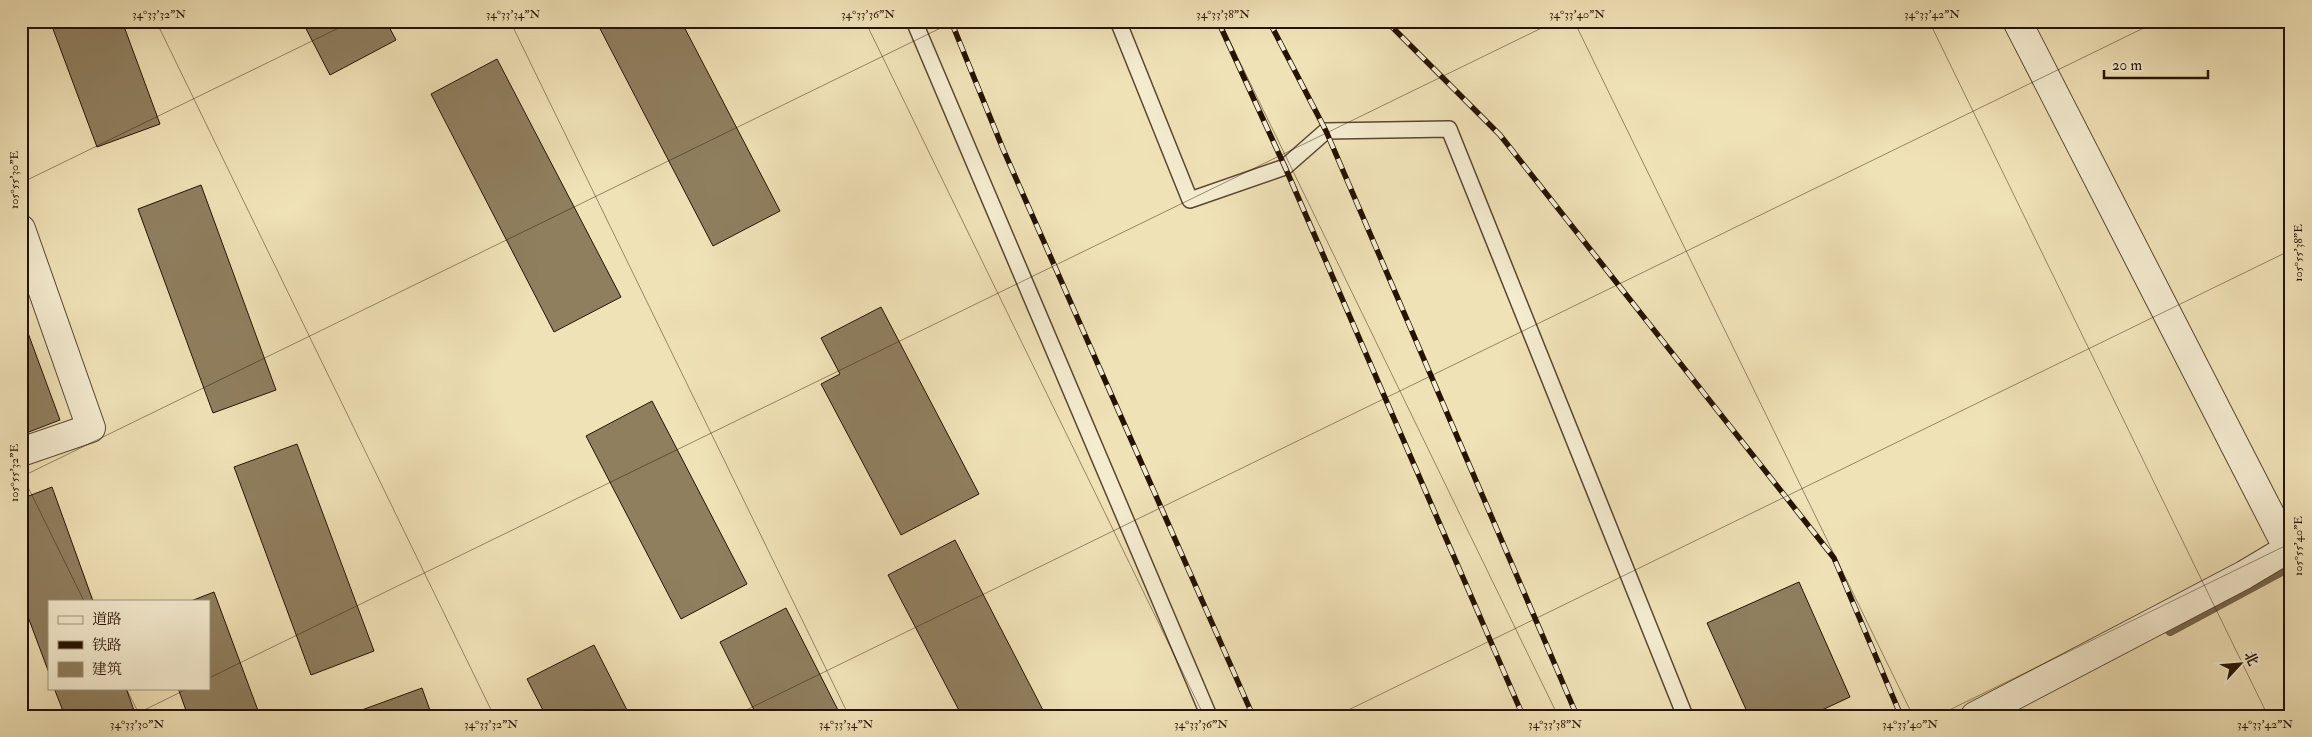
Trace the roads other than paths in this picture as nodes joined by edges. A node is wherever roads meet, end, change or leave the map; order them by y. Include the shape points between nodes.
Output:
1 (914, 21) edge
2 (1118, 21) edge
3 (2017, 21) edge
4 (21, 229) edge
5 (21, 452) edge
6 (2289, 548) edge
7 (1209, 716) edge
8 (1685, 716) edge
9 (1975, 716) edge

1 - 7 lane
2 - 8 lane via 1190,200 1284,167 1326,131 1449,129
3 - 6 street
4 - 5 street via 91,428
6 - 9 street

